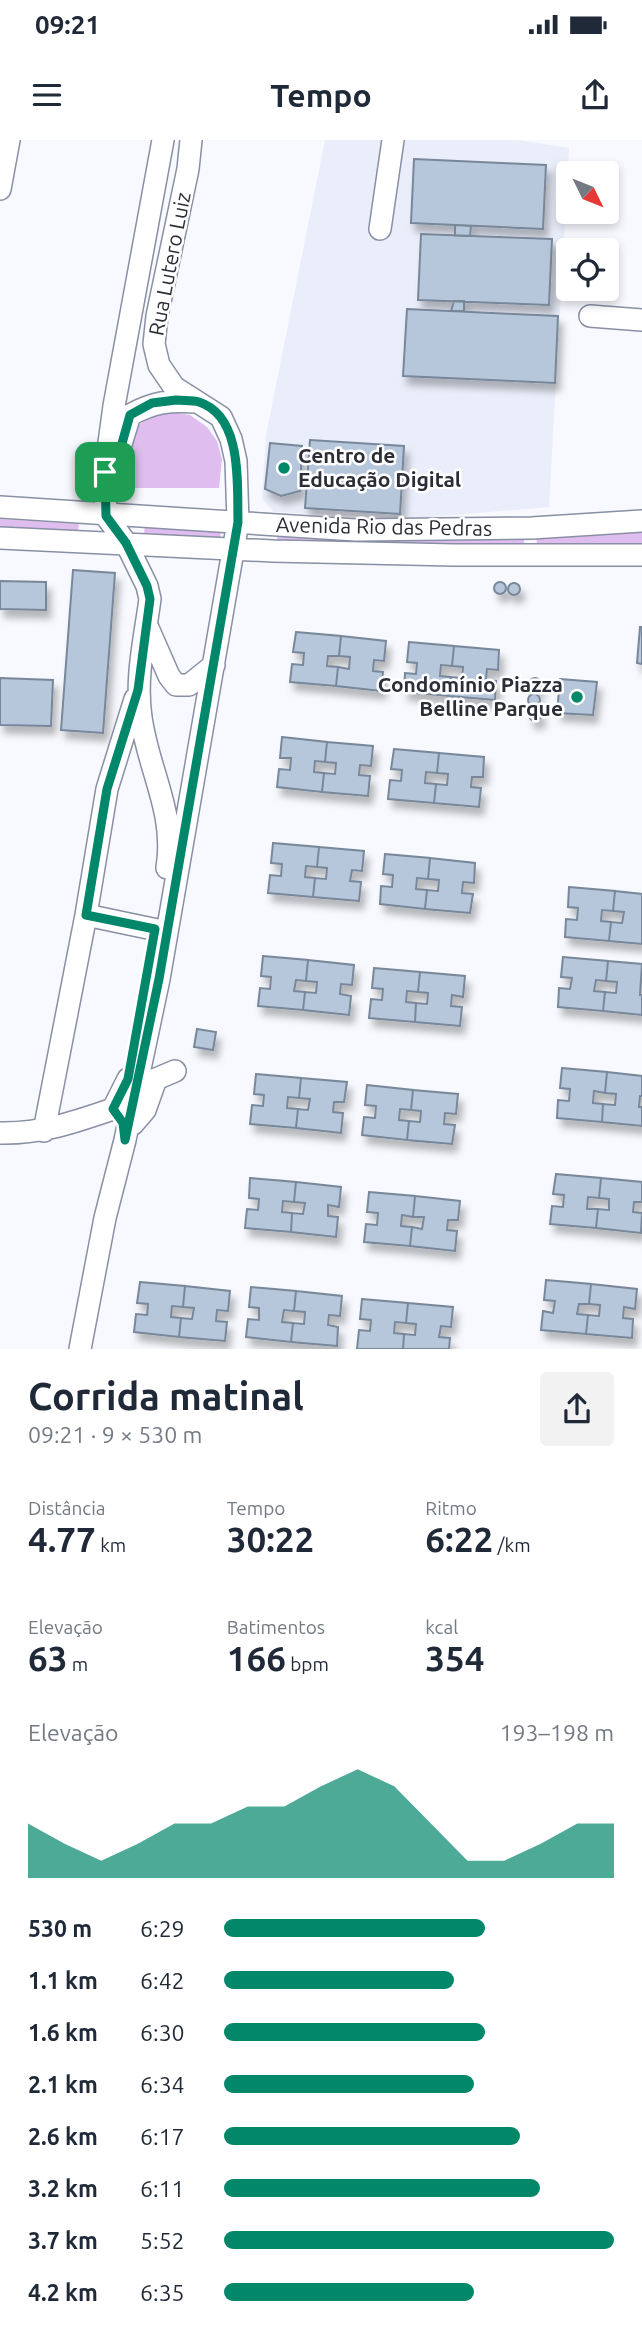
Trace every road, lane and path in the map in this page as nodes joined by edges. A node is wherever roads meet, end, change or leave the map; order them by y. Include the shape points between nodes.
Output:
1 (9, 140) edge
2 (163, 140) edge
3 (191, 140) edge
4 (393, 140) edge
5 (0, 189) edge
6 (380, 229) dead end
7 (590, 316) dead end
8 (642, 320) edge
9 (199, 402) junction
10 (105, 472) junction
11 (0, 507) edge
12 (106, 516) junction
13 (642, 521) edge
14 (238, 522) junction
15 (0, 538) edge
16 (126, 543) junction
17 (234, 550) junction
18 (642, 555) edge
19 (147, 626) junction
20 (214, 665) junction
21 (138, 690) junction
22 (86, 915) junction
23 (161, 931) junction
24 (175, 1071) dead end
25 (113, 1109) junction
26 (44, 1130) junction
27 (0, 1133) edge
28 (126, 1135) junction
29 (80, 1349) edge

1 - 5 street
2 - 10 street, Rua Lutero Luiz
3 - 9 street, Rua Lutero Luiz via 154,344 159,365 174,387
4 - 6 street
7 - 8 street
9 - 10 street via 152,403 130,415 119,454
9 - 14 street, Rua Lutero Luiz via 221,417 231,439
10 - 12 street, Rua Lutero Luiz
11 - 12 street, Avenida Rio das Pedras
12 - 14 street, Avenida Rio das Pedras
12 - 16 street
13 - 14 street, Avenida Rio das Pedras via 532,528 355,530
14 - 17 street, Rua Lutero Luiz
15 - 16 street, Avenida Rio das Pedras
16 - 17 street, Avenida Rio das Pedras
16 - 19 street via 147,586
17 - 18 street, Avenida Rio das Pedras
17 - 20 street, Rua Lutero Luiz
19 - 20 street via 176,685 189,685
19 - 21 street
20 - 23 street, Rua Lutero Luiz
21 - 22 street via 107,789
21 - 23 street via 141,719 166,806 169,855
22 - 23 street
22 - 26 street
23 - 25 street via 128,1079
23 - 28 street
24 - 28 street via 156,1079 145,1110
25 - 26 street
25 - 28 street
26 - 27 street
28 - 29 street

